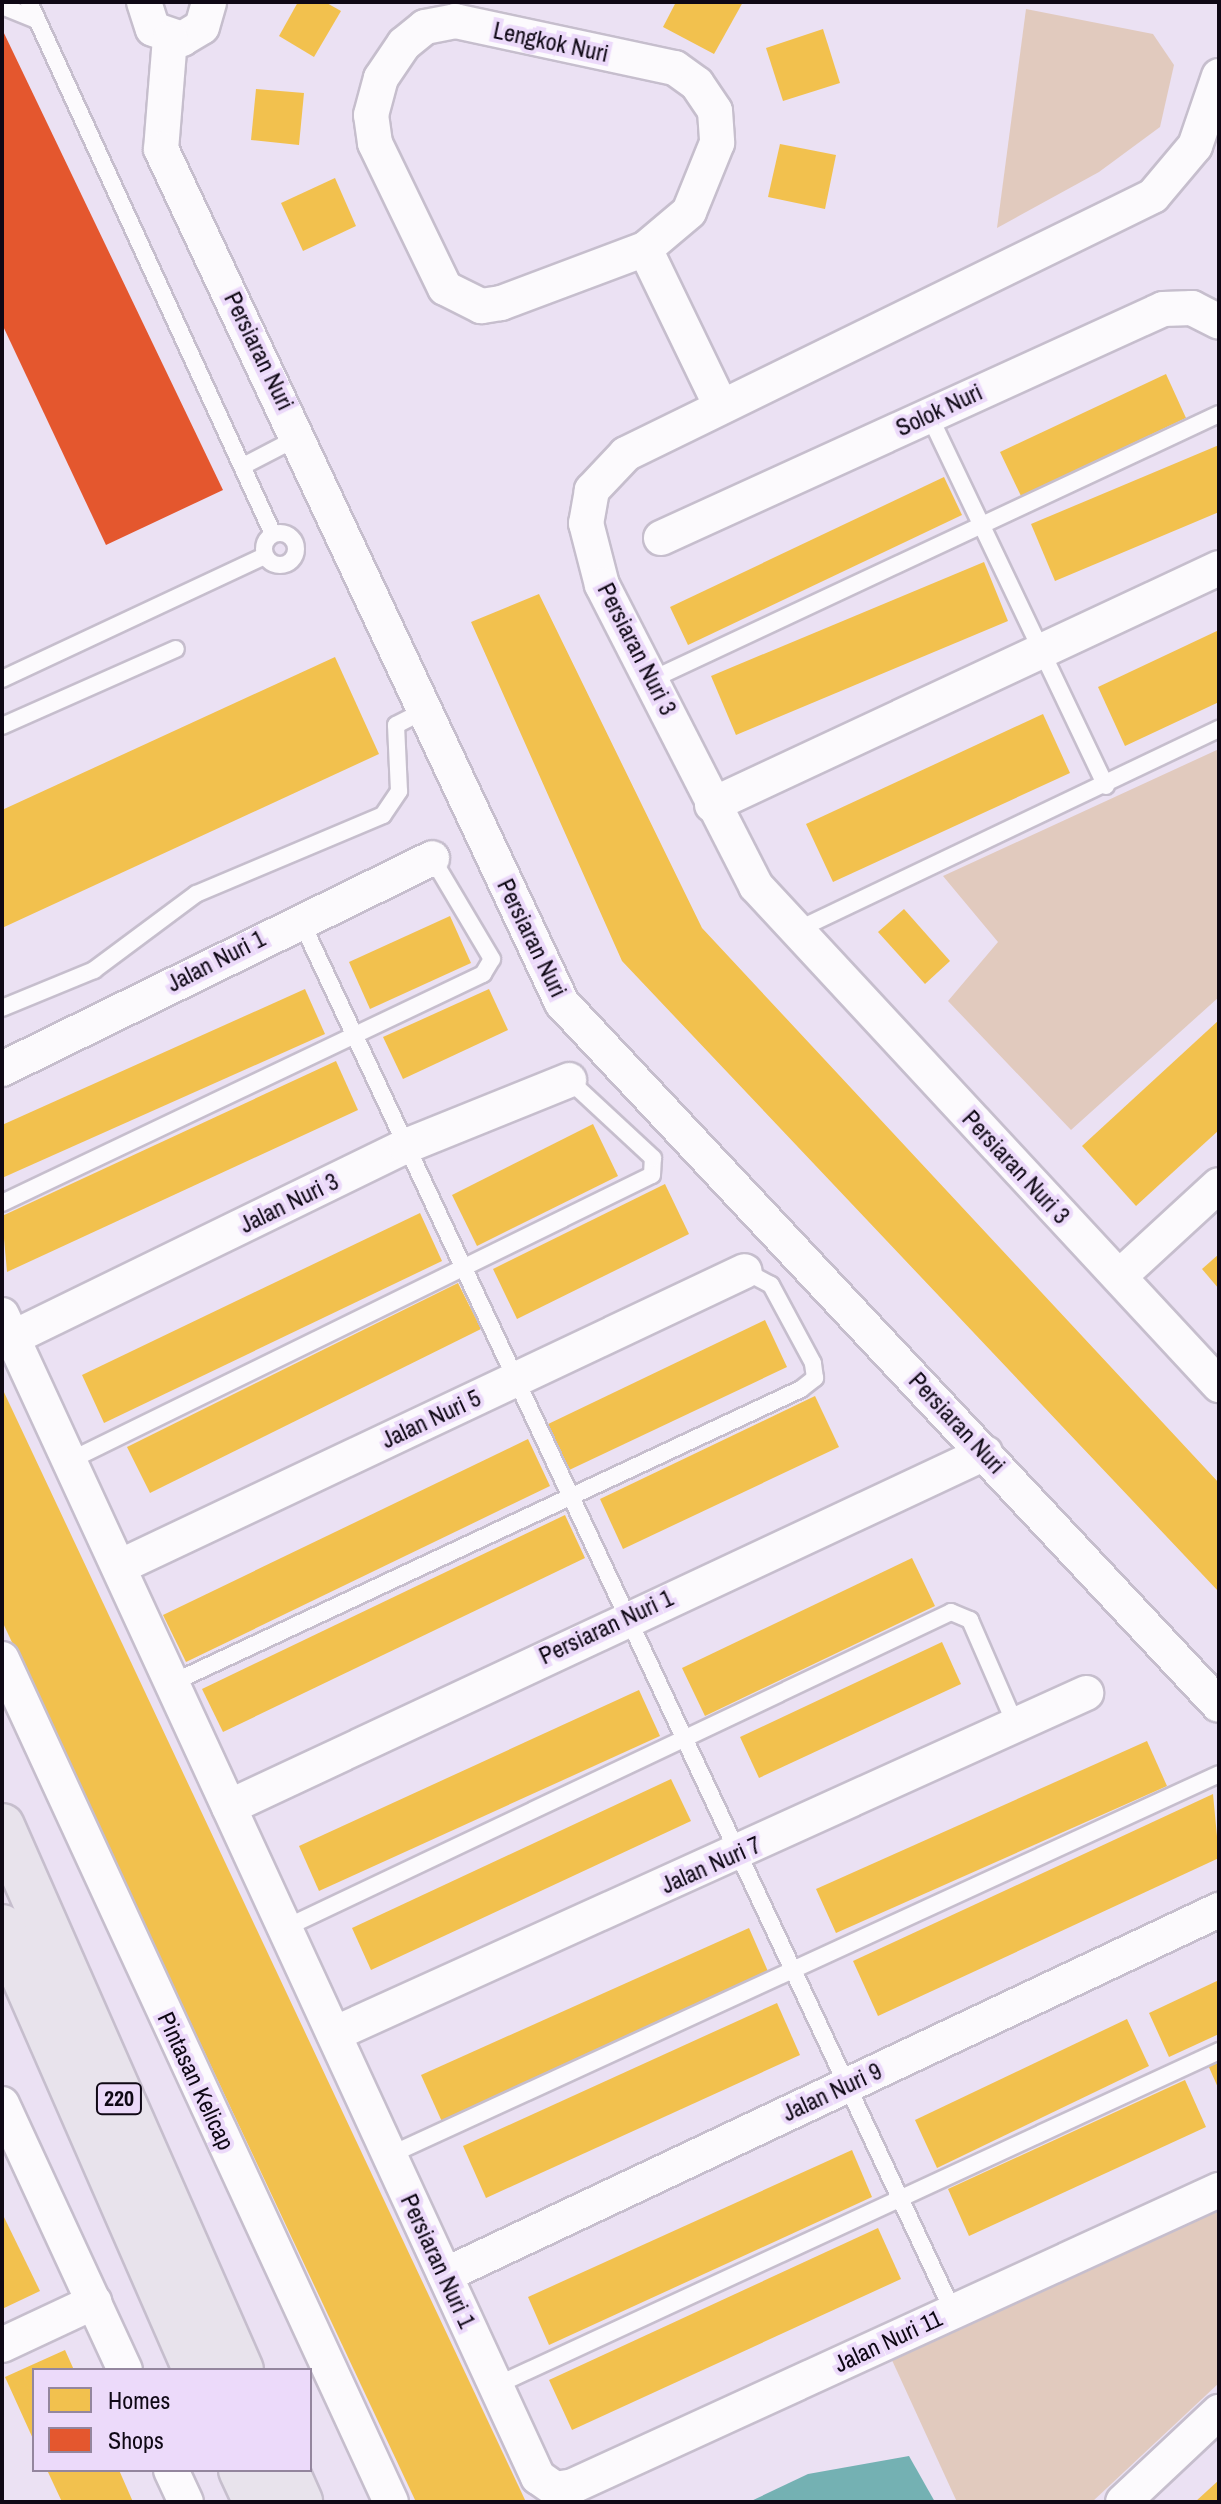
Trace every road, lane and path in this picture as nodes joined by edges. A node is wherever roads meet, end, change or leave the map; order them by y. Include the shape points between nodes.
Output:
1 (29, 2) edge
2 (144, 2) edge
3 (209, 2) edge
4 (2, 6) edge
5 (37, 20) junction
6 (170, 38) junction
7 (1219, 76) edge
8 (645, 249) junction
9 (1218, 319) edge
10 (720, 404) junction
11 (1219, 414) edge
12 (929, 415) junction
13 (300, 436) junction
14 (245, 465) junction
15 (981, 525) junction
16 (273, 534) junction
17 (661, 538) dead end
18 (265, 556) junction
19 (1219, 568) edge
20 (176, 649) dead end
21 (1043, 655) junction
22 (2, 679) edge
23 (653, 679) junction
24 (423, 711) junction
25 (2, 726) edge
26 (1219, 729) edge
27 (1106, 786) junction
28 (712, 805) junction
29 (432, 858) joint
30 (300, 919) junction
31 (794, 932) junction
32 (2, 1008) edge
33 (354, 1034) junction
34 (2, 1069) edge
35 (569, 1080) joint
36 (406, 1146) junction
37 (1219, 1185) edge
38 (2, 1203) edge
39 (462, 1265) junction
40 (745, 1271) joint
41 (1120, 1276) junction
42 (7, 1327) edge
43 (516, 1378) junction
44 (1219, 1385) edge
45 (985, 1453) junction
46 (69, 1461) junction
47 (571, 1496) junction
48 (119, 1567) junction
49 (627, 1616) junction
50 (2, 1659) edge
51 (172, 1683) junction
52 (1086, 1693) dead end
53 (1219, 1705) edge
54 (1016, 1726) junction
55 (687, 1743) junction
56 (1219, 1774) edge
57 (229, 1807) junction
58 (2, 1826) edge
59 (739, 1853) junction
60 (1219, 1910) edge
61 (2, 1927) edge
62 (285, 1928) junction
63 (793, 1969) junction
64 (334, 2034) junction
65 (1219, 2051) edge
66 (847, 2084) junction
67 (2, 2104) edge
68 (390, 2155) junction
69 (1219, 2190) edge
70 (901, 2198) junction
71 (445, 2275) junction
72 (94, 2302) junction
73 (953, 2311) junction
74 (2, 2345) edge
75 (124, 2368) edge
76 (195, 2368) edge
77 (240, 2368) edge
78 (495, 2386) junction
79 (1215, 2424) edge
80 (172, 2472) edge
81 (242, 2472) edge
82 (287, 2472) edge
83 (555, 2489) joint
84 (186, 2502) edge
85 (256, 2502) edge
86 (300, 2502) edge
87 (391, 2502) edge
88 (1123, 2502) edge

1 - 5 lane
2 - 6 street via 153,29
3 - 6 street via 202,27
4 - 5 lane
5 - 14 lane
6 - 13 street, Persiaran Nuri via 161,149
7 - 10 street, Persiaran Nuri 3 via 1195,146 1153,196
8 - 8 street, Lengkok Nuri via 689,212 708,180 715,111 697,84 675,68 455,21 425,27 404,44 381,78 371,115 375,143 445,288 481,306 501,303
8 - 10 street
9 - 12 street, Solok Nuri via 1192,308 1163,309
10 - 23 street, Persiaran Nuri 3 via 626,454 592,490 586,523 602,585
11 - 15 lane
12 - 15 lane
12 - 17 street, Solok Nuri
13 - 14 lane
13 - 24 street, Persiaran Nuri
14 - 16 lane
15 - 21 lane
15 - 23 lane
16 - 18 lane
16 - 18 lane via 289,535 295,555 283,565
18 - 22 lane
19 - 21 street
20 - 25 lane
21 - 27 lane
21 - 28 street
23 - 28 street, Persiaran Nuri 3
24 - 32 lane via 396,725 399,791 383,815 196,894 94,970
24 - 45 street, Persiaran Nuri via 562,1003
26 - 27 lane
27 - 31 lane
28 - 31 street, Persiaran Nuri 3 via 756,886
29 - 30 street, Jalan Nuri 1
29 - 33 lane via 491,968
30 - 33 lane
30 - 34 street, Jalan Nuri 1
31 - 41 street, Persiaran Nuri 3
33 - 36 lane
33 - 38 lane
35 - 36 street, Jalan Nuri 3
35 - 39 lane via 657,1167
36 - 39 lane
36 - 42 street, Jalan Nuri 3
37 - 41 street
39 - 43 lane
39 - 46 lane
40 - 43 street, Jalan Nuri 5
40 - 47 lane via 771,1285 815,1378
41 - 44 street, Persiaran Nuri 3
42 - 46 street, Persiaran Nuri 1
43 - 47 lane
43 - 48 street, Jalan Nuri 5
45 - 49 street, Persiaran Nuri 1
45 - 53 street, Persiaran Nuri
46 - 48 street, Persiaran Nuri 1
47 - 49 lane
47 - 51 lane
48 - 51 street, Persiaran Nuri 1
49 - 55 lane
49 - 57 street, Persiaran Nuri 1
50 - 87 street, Pintasan Kelicap
51 - 57 street, Persiaran Nuri 1
52 - 54 street, Jalan Nuri 7
54 - 55 lane via 970,1620 951,1612
54 - 59 street, Jalan Nuri 7
55 - 59 lane
55 - 62 lane
56 - 63 lane
57 - 62 street, Persiaran Nuri 1
58 - 77 main road, 220
59 - 63 lane
59 - 64 street, Jalan Nuri 7
60 - 66 street, Jalan Nuri 9
61 - 76 main road, 220
62 - 64 street, Persiaran Nuri 1
63 - 66 lane
63 - 68 lane
64 - 68 street, Persiaran Nuri 1
65 - 70 lane
66 - 70 lane
66 - 71 street, Jalan Nuri 9
67 - 72 street
68 - 71 street, Persiaran Nuri 1
69 - 73 street, Jalan Nuri 11
70 - 73 lane
70 - 78 lane
71 - 78 street, Persiaran Nuri 1
72 - 74 street
72 - 75 street
73 - 83 street, Jalan Nuri 11
78 - 83 street, Persiaran Nuri 1 via 538,2477
79 - 88 street
80 - 84 street
81 - 85 main road
82 - 86 main road

